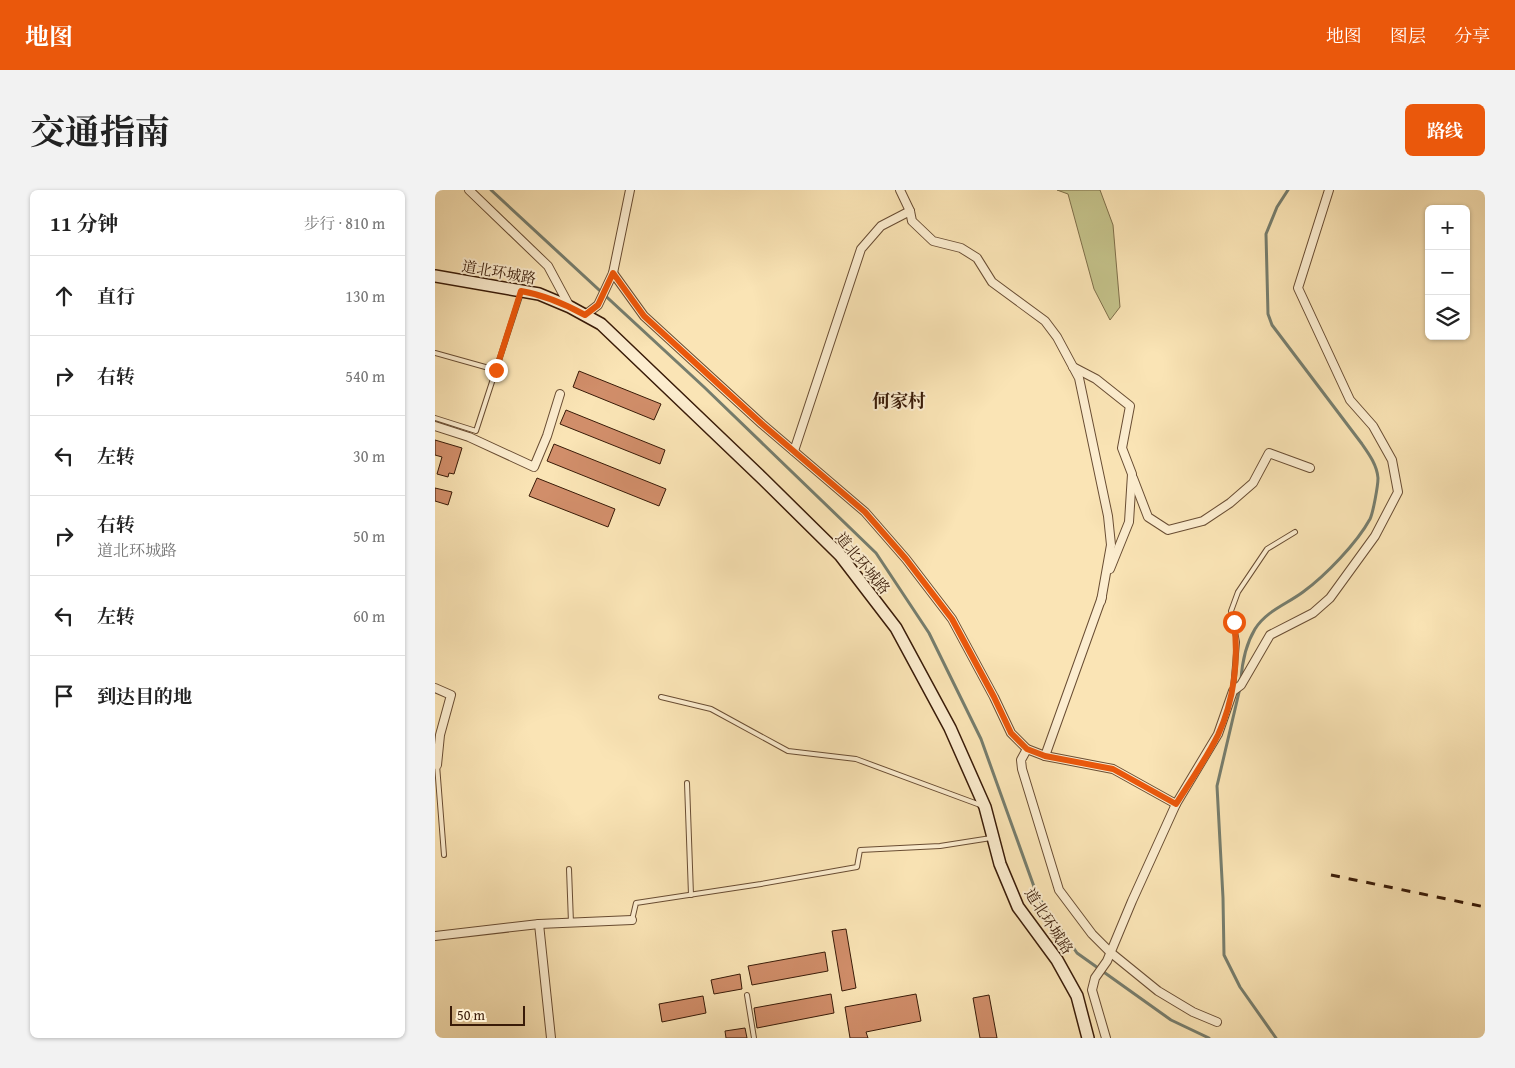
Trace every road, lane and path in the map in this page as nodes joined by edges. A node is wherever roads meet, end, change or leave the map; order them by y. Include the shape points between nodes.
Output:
1 (469, 190) edge
2 (630, 190) edge
3 (899, 190) edge
4 (1329, 190) edge
5 (910, 212) junction
6 (435, 276) edge
7 (611, 277) junction
8 (521, 291) junction
9 (570, 306) junction
10 (585, 315) junction
11 (435, 353) edge
12 (1073, 367) junction
13 (496, 370) junction
14 (560, 394) dead end
15 (435, 418) edge
16 (435, 426) edge
17 (794, 451) junction
18 (1310, 468) dead end
19 (1131, 474) junction
20 (1295, 532) dead end
21 (1101, 601) junction
22 (435, 688) edge
23 (1233, 691) junction
24 (661, 697) dead end
25 (1027, 749) junction
26 (1045, 756) junction
27 (437, 765) joint
28 (687, 783) dead end
29 (1176, 804) junction
30 (985, 807) junction
31 (993, 837) junction
32 (444, 855) dead end
33 (569, 869) dead end
34 (691, 895) junction
35 (632, 920) joint
36 (571, 922) junction
37 (539, 924) junction
38 (435, 936) edge
39 (1110, 952) junction
40 (747, 995) dead end
41 (1217, 1022) dead end
42 (551, 1038) edge
43 (754, 1038) edge
44 (1088, 1038) edge
45 (1106, 1038) edge

1 - 9 street via 548,266
2 - 7 street
3 - 5 street
4 - 23 street via 1298,288 1350,400 1373,426 1391,460 1398,492 1375,536 1330,598 1313,613 1270,634 1241,685
5 - 12 street via 912,221 933,241 961,248 977,258 992,282 1045,321
5 - 17 street via 881,226 861,249
6 - 8 street, 道北环城路
7 - 10 street via 598,305
7 - 17 street via 644,316
8 - 9 street, 道北环城路
8 - 13 lane
9 - 10 street, 道北环城路
10 - 30 street, 道北环城路 via 601,324 840,555 896,628 950,728
11 - 13 lane
12 - 19 street via 1095,379 1129,406 1122,448
12 - 21 street via 1079,378 1108,516 1111,545
13 - 15 lane via 477,430
14 - 16 street via 547,436 533,466 469,437
17 - 25 street via 865,512 906,559 952,619 1011,733
18 - 19 street via 1269,453 1253,483 1230,503 1203,521 1168,530 1148,517
19 - 21 street via 1129,522
20 - 23 lane via 1267,549 1237,592 1231,611 1237,642
21 - 26 street
22 - 27 street via 451,696 440,735
23 - 29 street via 1218,734
24 - 30 lane via 711,709 788,751 856,759
25 - 26 street
25 - 39 street via 1021,760 1022,769 1059,890
26 - 29 street via 1113,769
27 - 32 lane
28 - 34 lane
29 - 39 street
30 - 31 street, 道北环城路
31 - 34 lane via 940,846 861,850 857,867
31 - 44 street, 道北环城路 via 1000,864 1019,906 1057,960 1077,996
33 - 36 lane
34 - 35 lane via 636,903
35 - 36 street
36 - 37 street
37 - 38 street
37 - 42 street
39 - 41 street via 1158,991
39 - 45 street via 1092,990
40 - 43 lane

